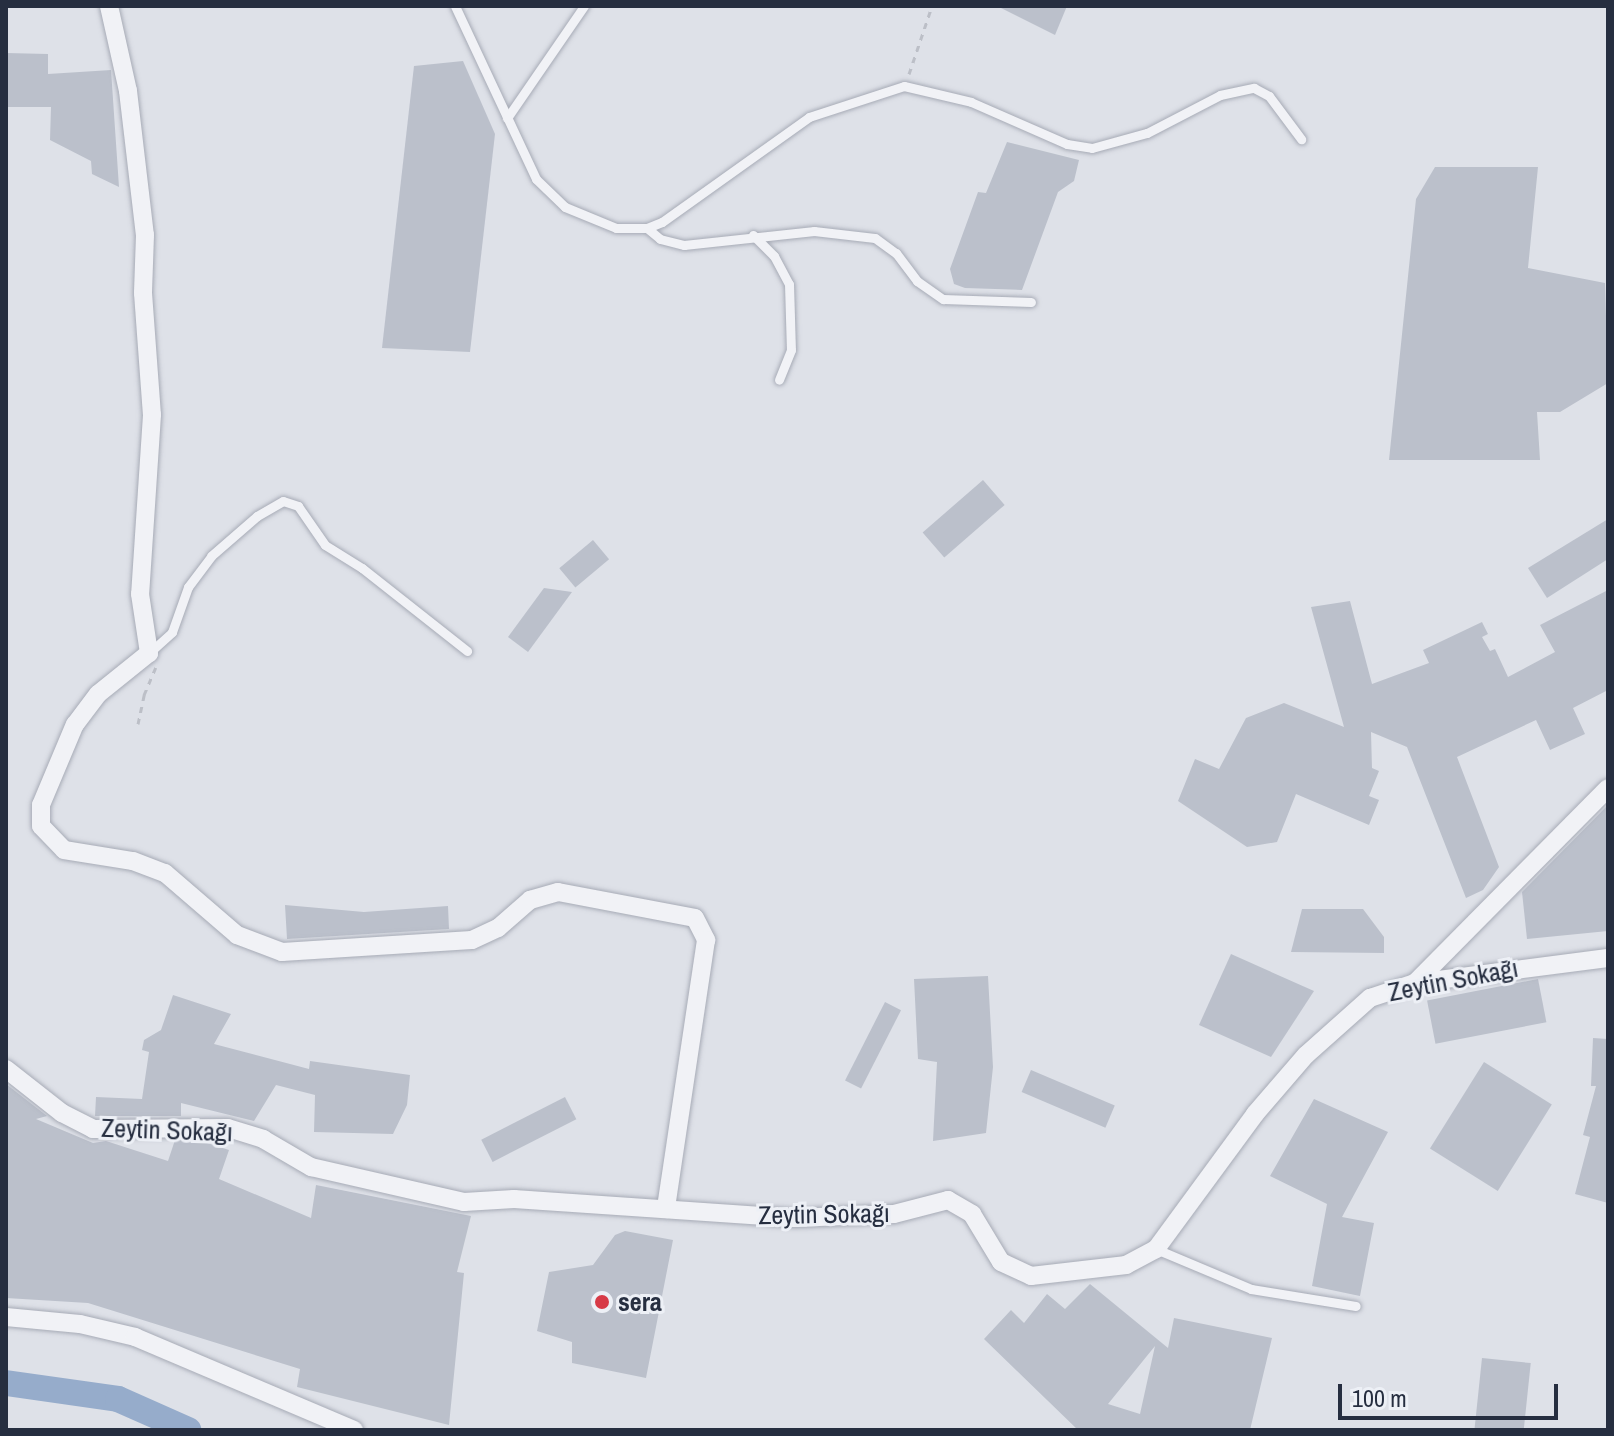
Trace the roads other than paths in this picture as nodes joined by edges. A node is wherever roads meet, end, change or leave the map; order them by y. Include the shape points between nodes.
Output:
1 (109, 6) edge
2 (455, 6) edge
3 (584, 6) edge
4 (507, 118) junction
5 (1301, 139) dead end
6 (647, 228) junction
7 (753, 235) junction
8 (1031, 302) dead end
9 (779, 380) dead end
10 (467, 651) dead end
11 (149, 653) junction
12 (1608, 788) edge
13 (1608, 958) edge
14 (1415, 983) junction
15 (6, 1069) edge
16 (666, 1209) junction
17 (1156, 1249) junction
18 (1356, 1306) dead end
19 (6, 1317) edge
20 (354, 1430) edge

1 - 11 street via 128,91 145,235 143,293 152,415 140,594
2 - 4 lane
3 - 4 lane
4 - 6 lane via 525,164 565,207 616,228
5 - 6 lane via 1269,96 1254,88 1220,95 1147,133 1092,148 1067,144 971,102 904,86 809,117
6 - 7 lane via 660,239 684,245
7 - 8 lane via 814,231 875,238 943,299
7 - 9 lane via 774,256 789,284 791,350
10 - 11 lane via 325,545 298,506 283,501 211,556 188,587 172,632
11 - 16 street via 98,694 75,724 41,805 41,826 64,850 133,861 165,873 246,941 282,952 462,942 490,933 530,900 558,892 688,914 700,924 706,940
12 - 14 street
13 - 14 street, Zeytin Sokağı
14 - 17 street, Zeytin Sokağı via 1353,1009 1306,1055 1239,1134
15 - 16 street, Zeytin Sokağı via 62,1113 93,1129 228,1128 263,1139 311,1167 464,1202 514,1199
16 - 17 street, Zeytin Sokağı via 794,1218 894,1214 948,1200 972,1214 1001,1262 1031,1276 1126,1265
17 - 18 lane via 1251,1289
19 - 20 street via 80,1324 135,1337

